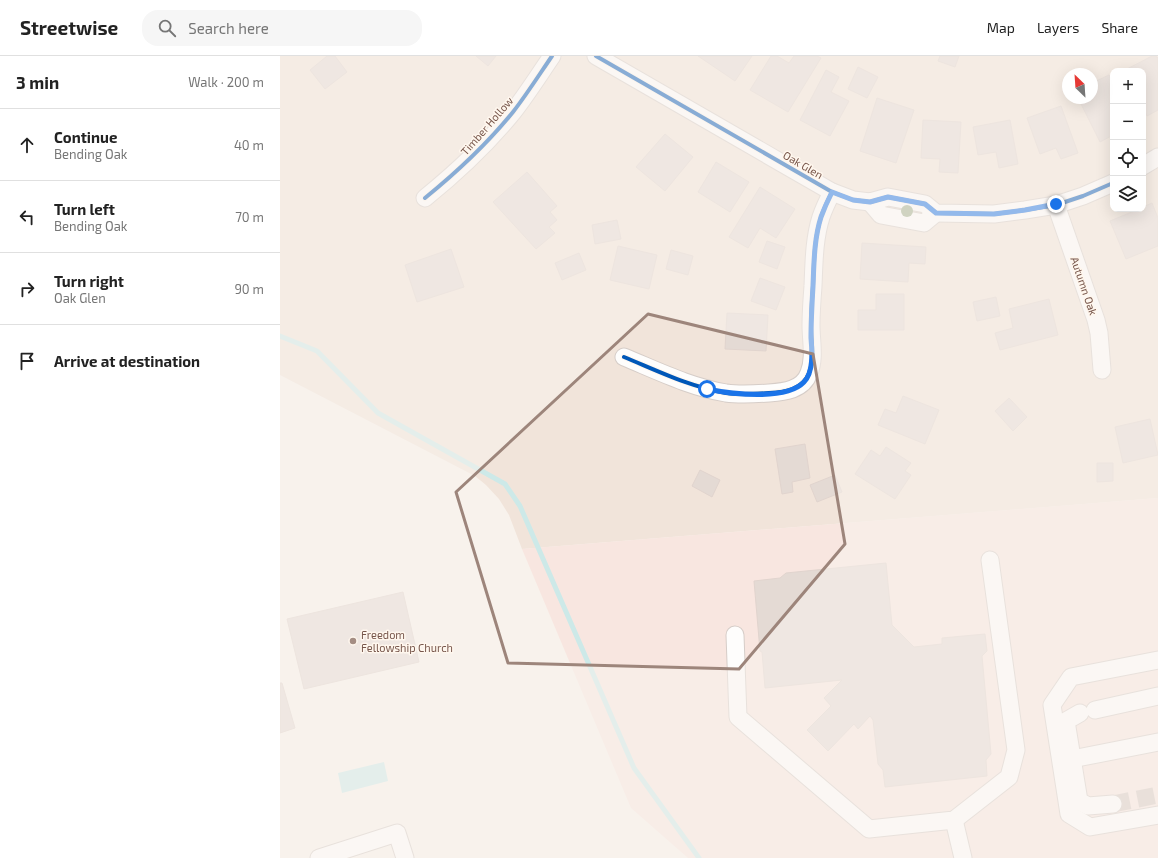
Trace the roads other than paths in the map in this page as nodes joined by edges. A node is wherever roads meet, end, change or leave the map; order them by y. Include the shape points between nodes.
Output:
1 (552, 56) edge
2 (596, 56) edge
3 (1158, 157) edge
4 (1146, 164) edge
5 (1110, 184) edge
6 (832, 192) junction
7 (425, 198) dead end
8 (1056, 204) junction
9 (624, 356) dead end
10 (1102, 370) dead end
11 (990, 560) dead end
12 (735, 635) dead end
13 (1158, 660) edge
14 (1158, 696) edge
15 (1158, 742) edge
16 (1072, 759) junction
17 (1113, 804) tunnel mouth
18 (1158, 815) edge
19 (954, 820) junction
20 (319, 858) edge
21 (405, 858) edge
22 (963, 858) edge

1 - 7 street, Timber Hollow via 512,112 488,140
2 - 6 street, Oak Glen
3 - 4 street
5 - 8 street, Oak Glen
6 - 8 street, Oak Glen via 853,200 870,202 881,215 924,223 936,213 994,214
6 - 9 street via 821,217 816,245 811,325 812,362 805,382 795,388 776,393 727,393 687,384
8 - 10 street, Autumn Oak via 1096,320
11 - 19 street via 1016,750 1008,777
12 - 19 street via 738,717 869,829
13 - 18 street via 1071,677 1052,705 1069,814 1090,827
14 - 16 street via 1087,711 1066,721
15 - 16 street
16 - 17 street via 1079,801 1088,806
19 - 22 street
20 - 21 street via 397,833

